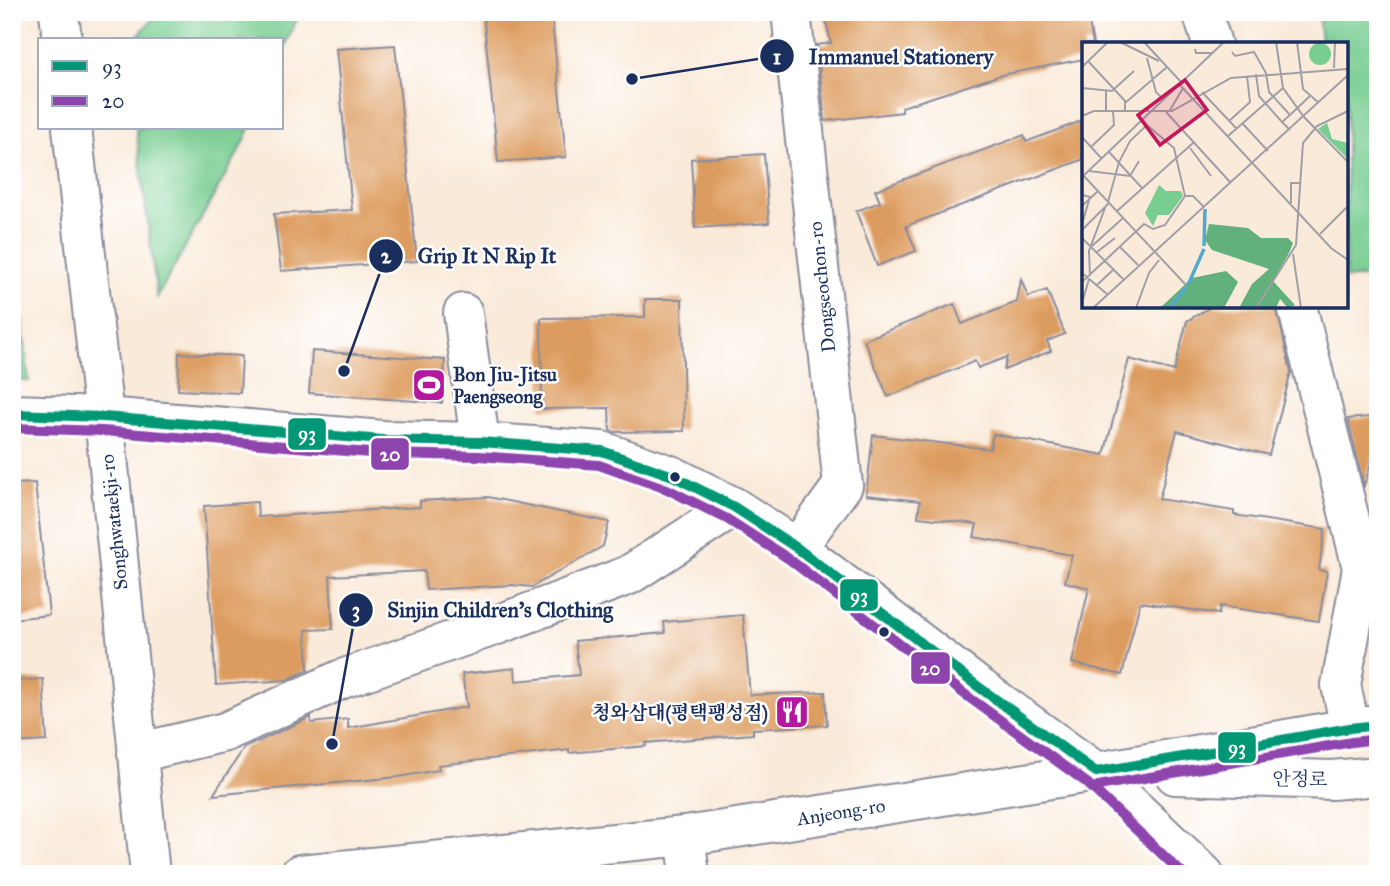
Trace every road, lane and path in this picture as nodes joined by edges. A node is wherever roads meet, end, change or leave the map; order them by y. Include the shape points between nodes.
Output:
1 (59, 12) edge
2 (791, 12) edge
3 (1202, 12) edge
4 (62, 38) edge
5 (1211, 42) edge
6 (72, 130) edge
7 (1298, 308) edge
8 (463, 313) dead end
9 (12, 414) edge
10 (104, 417) junction
11 (480, 442) junction
12 (734, 507) junction
13 (797, 548) junction
14 (1370, 568) edge
15 (1364, 726) edge
16 (137, 753) junction
17 (1096, 772) junction
18 (1378, 776) edge
19 (685, 836) junction
20 (150, 874) edge
21 (300, 874) edge
22 (690, 874) edge
23 (1203, 874) edge

1 - 4 street
2 - 13 street, Dongseochon-ro via 843,485
3 - 5 street
6 - 10 street, Songhwataekji-ro
7 - 14 street
8 - 11 street
9 - 10 street
10 - 11 street
10 - 16 street, Songhwataekji-ro
11 - 12 street via 602,451 673,476
12 - 13 street
12 - 16 street via 629,575 342,678 225,732
13 - 17 street
14 - 15 street via 1340,685
15 - 17 street, Anjeong-ro
16 - 20 street, Songhwataekji-ro
17 - 18 street, 안정로 via 1332,780
17 - 19 street, Anjeong-ro
17 - 23 street
19 - 21 street, Anjeong-ro
19 - 22 street

